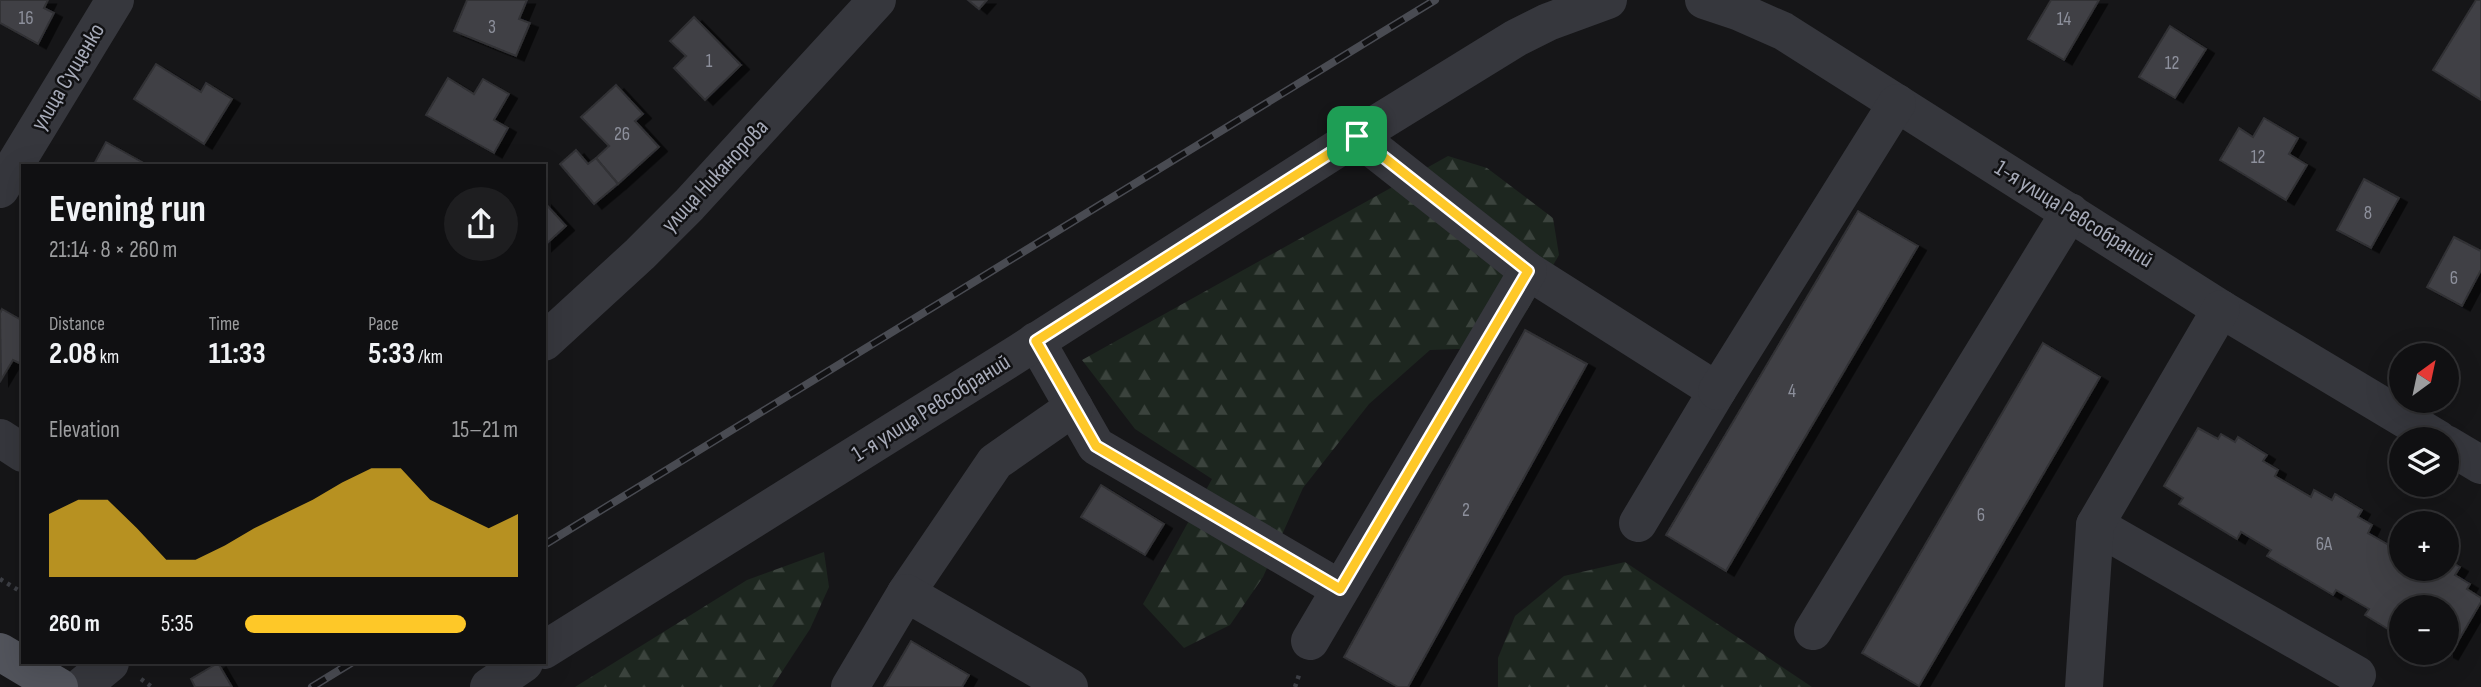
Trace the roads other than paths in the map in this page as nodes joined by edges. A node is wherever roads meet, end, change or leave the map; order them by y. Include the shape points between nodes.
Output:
1 (115, 0) edge
2 (877, 0) edge
3 (1608, 0) edge
4 (1704, 0) edge
5 (1897, 103) junction
6 (1357, 136) junction
7 (0, 189) edge
8 (2070, 212) junction
9 (1528, 271) junction
10 (2221, 309) junction
11 (546, 340) edge
12 (1036, 341) junction
13 (1717, 391) junction
14 (1074, 407) junction
15 (2418, 427) edge
16 (0, 438) edge
17 (21, 452) edge
18 (2459, 452) edge
19 (2481, 465) edge
20 (1638, 523) dead end
21 (2095, 525) junction
22 (1340, 589) junction
23 (906, 593) junction
24 (1813, 631) dead end
25 (1310, 641) dead end
26 (546, 649) edge
27 (0, 652) edge
28 (109, 664) edge
29 (523, 664) edge
30 (2357, 676) dead end
31 (59, 687) edge
32 (81, 687) edge
33 (489, 687) edge
34 (850, 687) edge
35 (1069, 687) edge
36 (2084, 687) edge

1 - 7 street, улица Сущенко
2 - 11 street, улица Никанорова via 689,205
3 - 6 street, 1-я улица Ревсобраний via 1516,38
4 - 5 street, 1-я улица Ревсобраний via 1783,31
5 - 8 street, 1-я улица Ревсобраний
5 - 13 street
6 - 9 street
6 - 12 street, 1-я улица Ревсобраний
8 - 10 street, 1-я улица Ревсобраний
8 - 24 street
9 - 13 street
9 - 22 street
10 - 15 street, 1-я улица Ревсобраний
10 - 21 street
12 - 14 street
12 - 26 street, 1-я улица Ревсобраний
13 - 20 street
14 - 22 street via 1096,446
14 - 23 street via 995,463
16 - 17 street
18 - 19 street
21 - 30 street
21 - 36 street
22 - 25 street
23 - 34 street
23 - 35 street
27 - 31 main road
28 - 32 street
29 - 33 street

